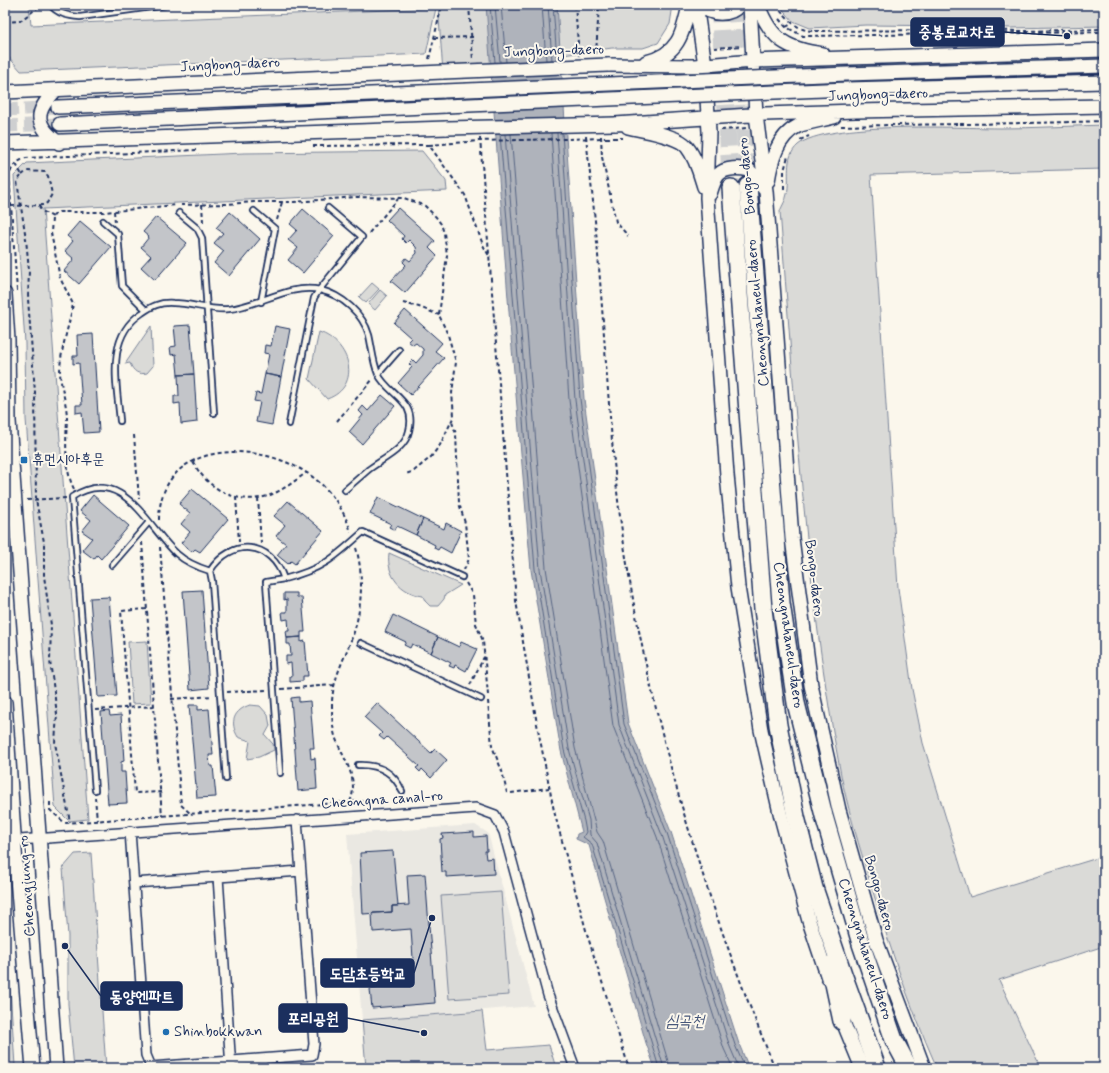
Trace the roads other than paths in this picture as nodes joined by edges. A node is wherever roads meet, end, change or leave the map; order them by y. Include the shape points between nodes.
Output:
1 (51, 5) edge
2 (166, 5) edge
3 (689, 5) edge
4 (696, 5) edge
5 (702, 5) edge
6 (739, 5) edge
7 (750, 5) edge
8 (758, 5) edge
9 (1104, 50) edge
10 (859, 57) junction
11 (753, 61) junction
12 (608, 65) junction
13 (705, 65) junction
14 (1104, 66) edge
15 (1104, 82) edge
16 (56, 90) junction
17 (5, 92) edge
18 (1104, 106) edge
19 (58, 107) tunnel mouth
20 (856, 111) junction
21 (756, 115) junction
22 (708, 118) junction
23 (60, 124) tunnel mouth
24 (615, 124) junction
25 (59, 142) junction
26 (5, 144) edge
27 (748, 186) tunnel mouth
28 (731, 188) tunnel mouth
29 (766, 191) junction
30 (707, 198) junction
31 (328, 208) dead end
32 (254, 211) dead end
33 (180, 213) dead end
34 (103, 221) dead end
35 (319, 290) junction
36 (11, 294) edge
37 (261, 302) junction
38 (207, 308) junction
39 (146, 310) junction
40 (399, 350) dead end
41 (378, 374) junction
42 (214, 413) dead end
43 (120, 421) dead end
44 (289, 424) dead end
45 (5, 428) edge
46 (12, 463) junction
47 (345, 490) dead end
48 (149, 522) junction
49 (112, 565) dead end
50 (210, 572) junction
51 (462, 577) road end
52 (284, 579) junction
53 (361, 642) dead end
54 (481, 699) dead end
55 (5, 702) edge
56 (358, 765) dead end
57 (280, 773) dead end
58 (226, 779) dead end
59 (95, 790) road end
60 (402, 791) dead end
61 (297, 820) junction
62 (130, 832) junction
63 (40, 838) junction
64 (10, 840) edge
65 (806, 854) junction
66 (301, 871) junction
67 (218, 877) junction
68 (134, 883) junction
69 (842, 1021) junction
70 (231, 1064) edge
71 (33, 1068) edge
72 (56, 1068) edge
73 (574, 1068) edge
74 (862, 1068) edge
75 (877, 1068) edge
76 (909, 1068) edge
77 (924, 1068) edge

1 - 2 lane via 65,15 80,17
3 - 12 main road via 683,31 673,48 660,58 647,62
4 - 13 main road
5 - 6 main road via 715,14 727,12
7 - 11 main road, Bongo-daero
8 - 10 main road via 770,31 783,43 814,52
9 - 10 main road, Jungbong-daero
10 - 11 main road, Jungbong-daero
11 - 13 main road, Jungbong-daero
11 - 21 main road, Bongo-daero
12 - 13 main road, Jungbong-daero
12 - 16 main road, Jungbong-daero, bridge
13 - 22 main road
14 - 19 main road, Jungbong-daero, bridge via 847,74
15 - 23 main road, Jungbong-daero, bridge via 848,89
16 - 17 main road, Jungbong-daero
16 - 25 main road via 40,109 40,119 49,135
18 - 20 main road, Jungbong-daero
20 - 21 main road, Jungbong-daero
20 - 29 main road via 797,127 776,149
21 - 22 main road, Jungbong-daero
21 - 29 main road, Bongo-daero
22 - 24 main road, Jungbong-daero
22 - 30 main road
24 - 25 main road, Jungbong-daero, bridge
24 - 30 main road via 673,138 687,146 697,166
25 - 26 main road, Jungbong-daero
27 - 76 highway, Cheongnahaneul-daero via 781,603 796,703 824,816 861,944 894,1040
28 - 65 highway, Cheongnahaneul-daero via 763,609 778,725
29 - 30 main road via 749,170 739,168 718,175
29 - 77 main road, Bongo-daero via 792,538 811,685 839,810 876,940
30 - 69 main road via 727,475 738,587 749,659 780,816 809,921
31 - 35 lane via 362,237
32 - 37 lane via 274,229
33 - 38 lane via 201,233
34 - 39 lane via 118,234 122,286
35 - 37 lane via 290,292
35 - 41 lane via 345,302 360,317 368,334
35 - 44 lane via 314,298
36 - 46 main road, Cheongjung-ro
37 - 38 lane via 232,309
38 - 39 lane via 168,303 154,305
38 - 42 lane
39 - 43 lane via 125,330 117,350 115,362
40 - 41 lane
41 - 47 lane via 407,406 410,413 409,433 394,453
45 - 46 lane
46 - 63 main road, Cheongjung-ro
48 - 49 lane
48 - 50 lane via 184,559
48 - 59 lane via 129,498 112,490 83,490 72,497
50 - 52 lane via 228,552 240,549 262,551 274,558
50 - 58 lane
51 - 52 lane via 363,532 324,565
52 - 57 lane via 266,582
53 - 54 lane
55 - 64 main road, Cheongjung-ro
56 - 60 lane via 369,764 380,768 396,780
61 - 62 street, Cheongna canal-ro
61 - 66 street
61 - 73 street, Cheongna canal-ro via 476,808 495,815 504,832 548,995
62 - 63 street, Cheongna canal-ro
62 - 68 street
63 - 64 street, Cheongna canal-ro
63 - 72 main road, Cheongjung-ro
64 - 71 main road, Cheongjung-ro via 17,879
65 - 69 highway
65 - 75 highway, Cheongnahaneul-daero via 814,888 840,967
66 - 67 street
66 - 70 street via 314,1044 312,1055
67 - 68 street
67 - 70 street
68 - 70 street via 146,1055 151,1067
69 - 74 main road

